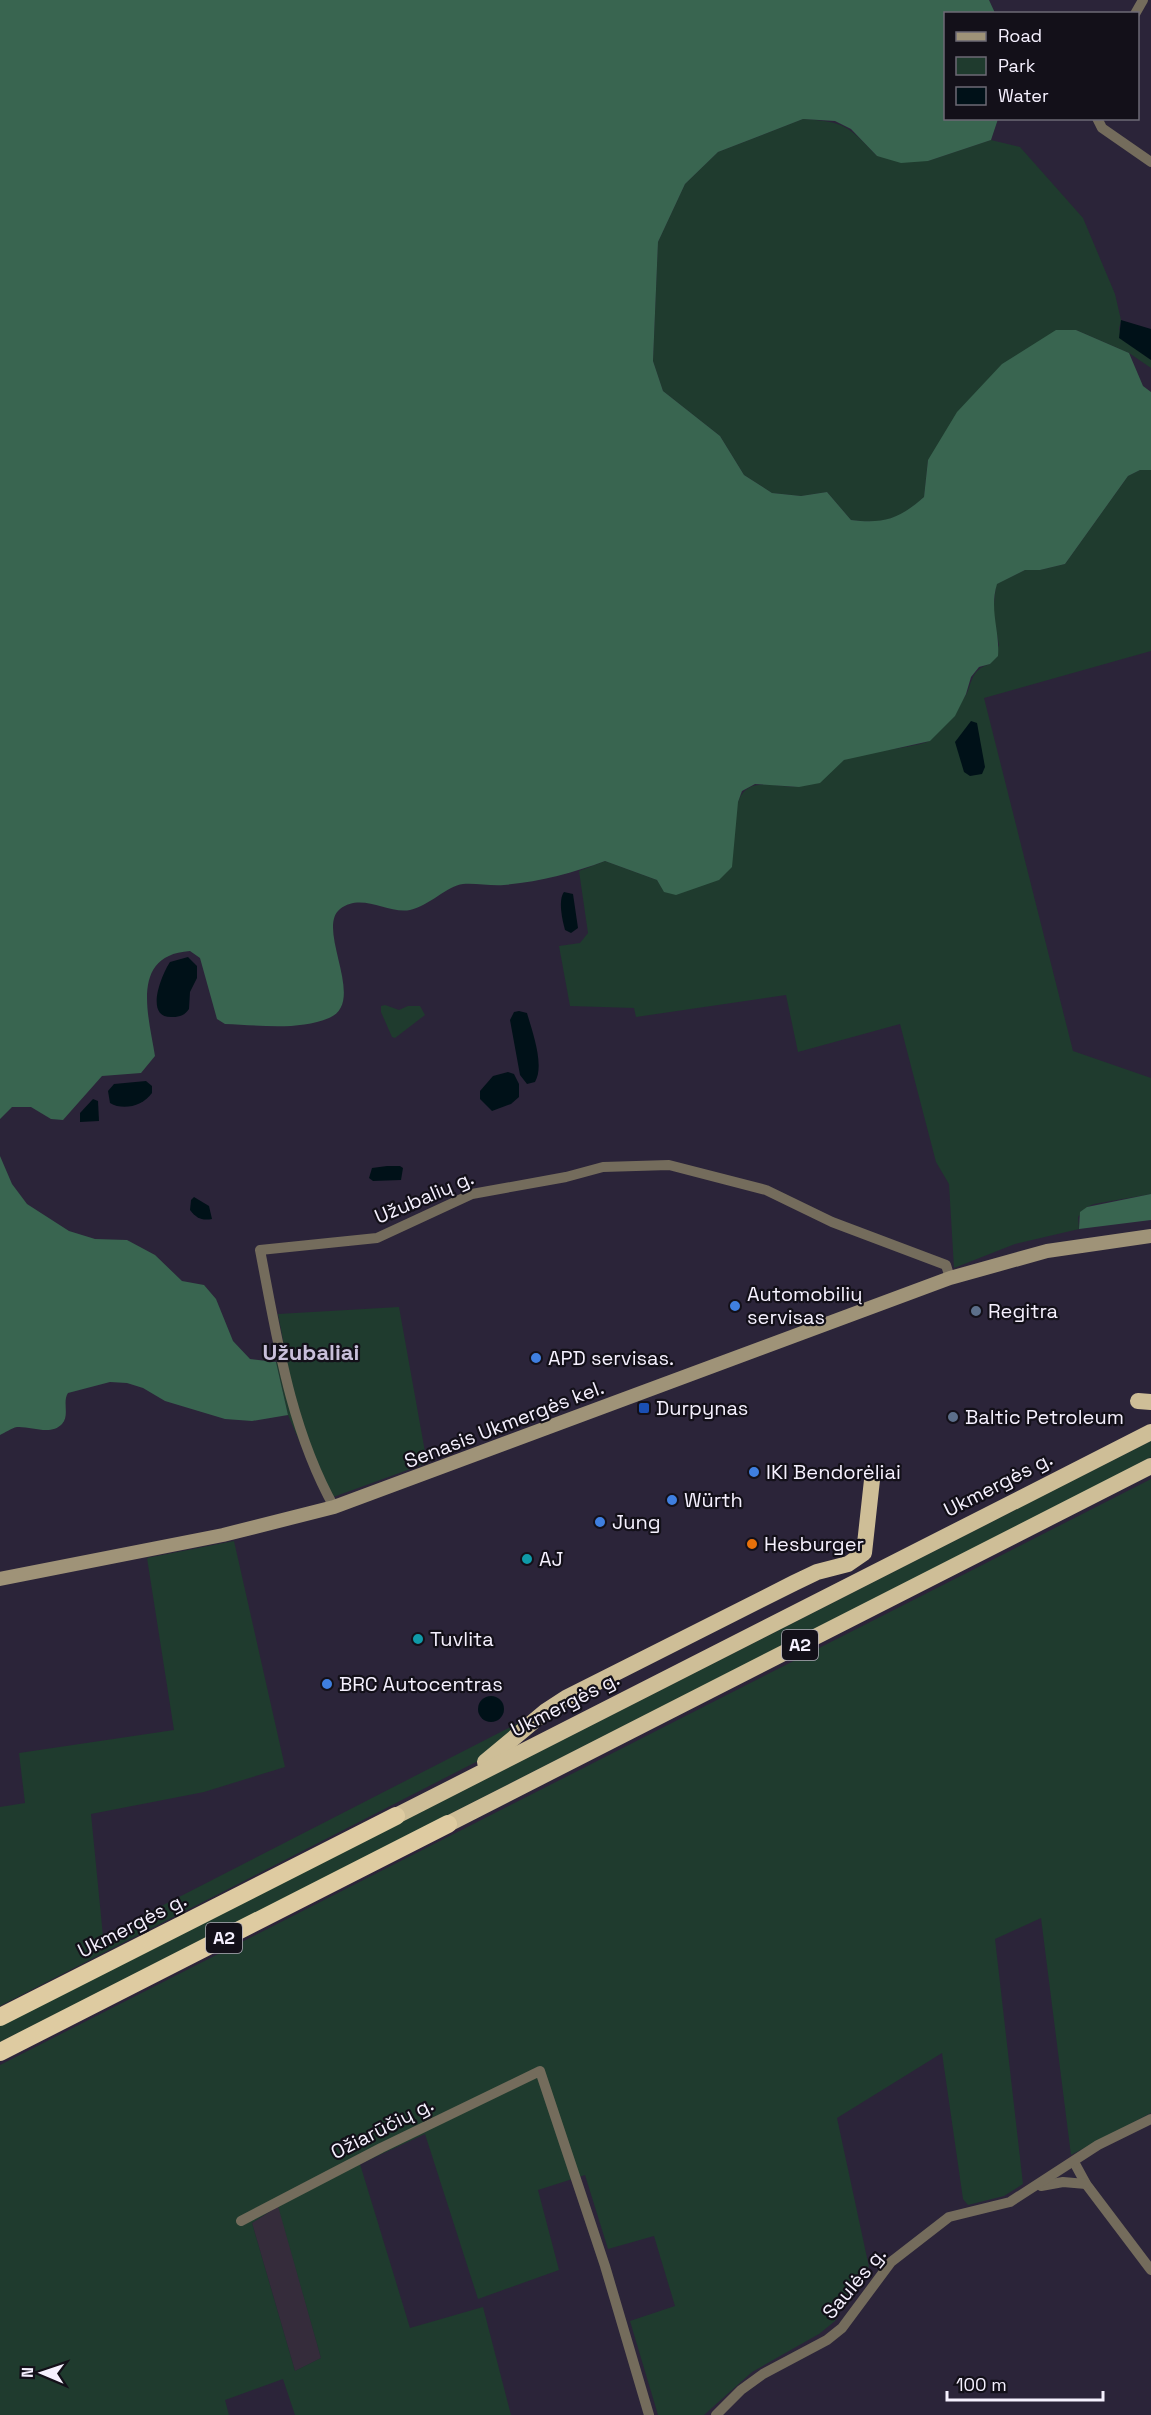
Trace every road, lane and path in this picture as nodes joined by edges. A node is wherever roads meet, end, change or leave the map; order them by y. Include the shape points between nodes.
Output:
1 (1098, 120) edge
2 (1151, 162) edge
3 (1151, 1236) edge
4 (950, 1278) junction
5 (1151, 1432) edge
6 (1151, 1466) edge
7 (872, 1480) dead end
8 (334, 1507) junction
9 (0, 1579) edge
10 (430, 1798) junction
11 (396, 1816) joint
12 (448, 1824) joint
13 (0, 2018) edge
14 (0, 2052) edge
15 (1151, 2119) edge
16 (1074, 2162) junction
17 (1086, 2184) junction
18 (1032, 2189) junction
19 (241, 2221) dead end
20 (1151, 2270) edge
21 (649, 2415) edge
22 (716, 2415) edge

1 - 2 street via 1102,128
3 - 4 main road, Senasis Ukmergės kel. via 1047,1251
4 - 8 main road, Senasis Ukmergės kel.
4 - 8 street, Užubalių g. via 946,1265 832,1221 766,1190 669,1165 603,1167 488,1189 377,1238 260,1250 287,1387
5 - 10 highway, Ukmergės g. / A2
6 - 12 highway, A2
7 - 10 highway via 864,1553 855,1560 794,1583 566,1698 525,1727 492,1758 448,1780
8 - 9 main road, Senasis Ukmergės kel. via 223,1535
10 - 11 highway, Ukmergės g. / A2
11 - 13 highway, Ukmergės g. / A2
12 - 14 highway, A2
15 - 16 street, Saulės g. via 1098,2145
16 - 17 street
16 - 18 street, Saulės g.
17 - 18 street via 1063,2182
17 - 20 street
18 - 22 street, Saulės g. via 1010,2202 949,2217 891,2262 842,2328 762,2374
19 - 21 street, Ožiarūčių g. via 540,2071 605,2266

